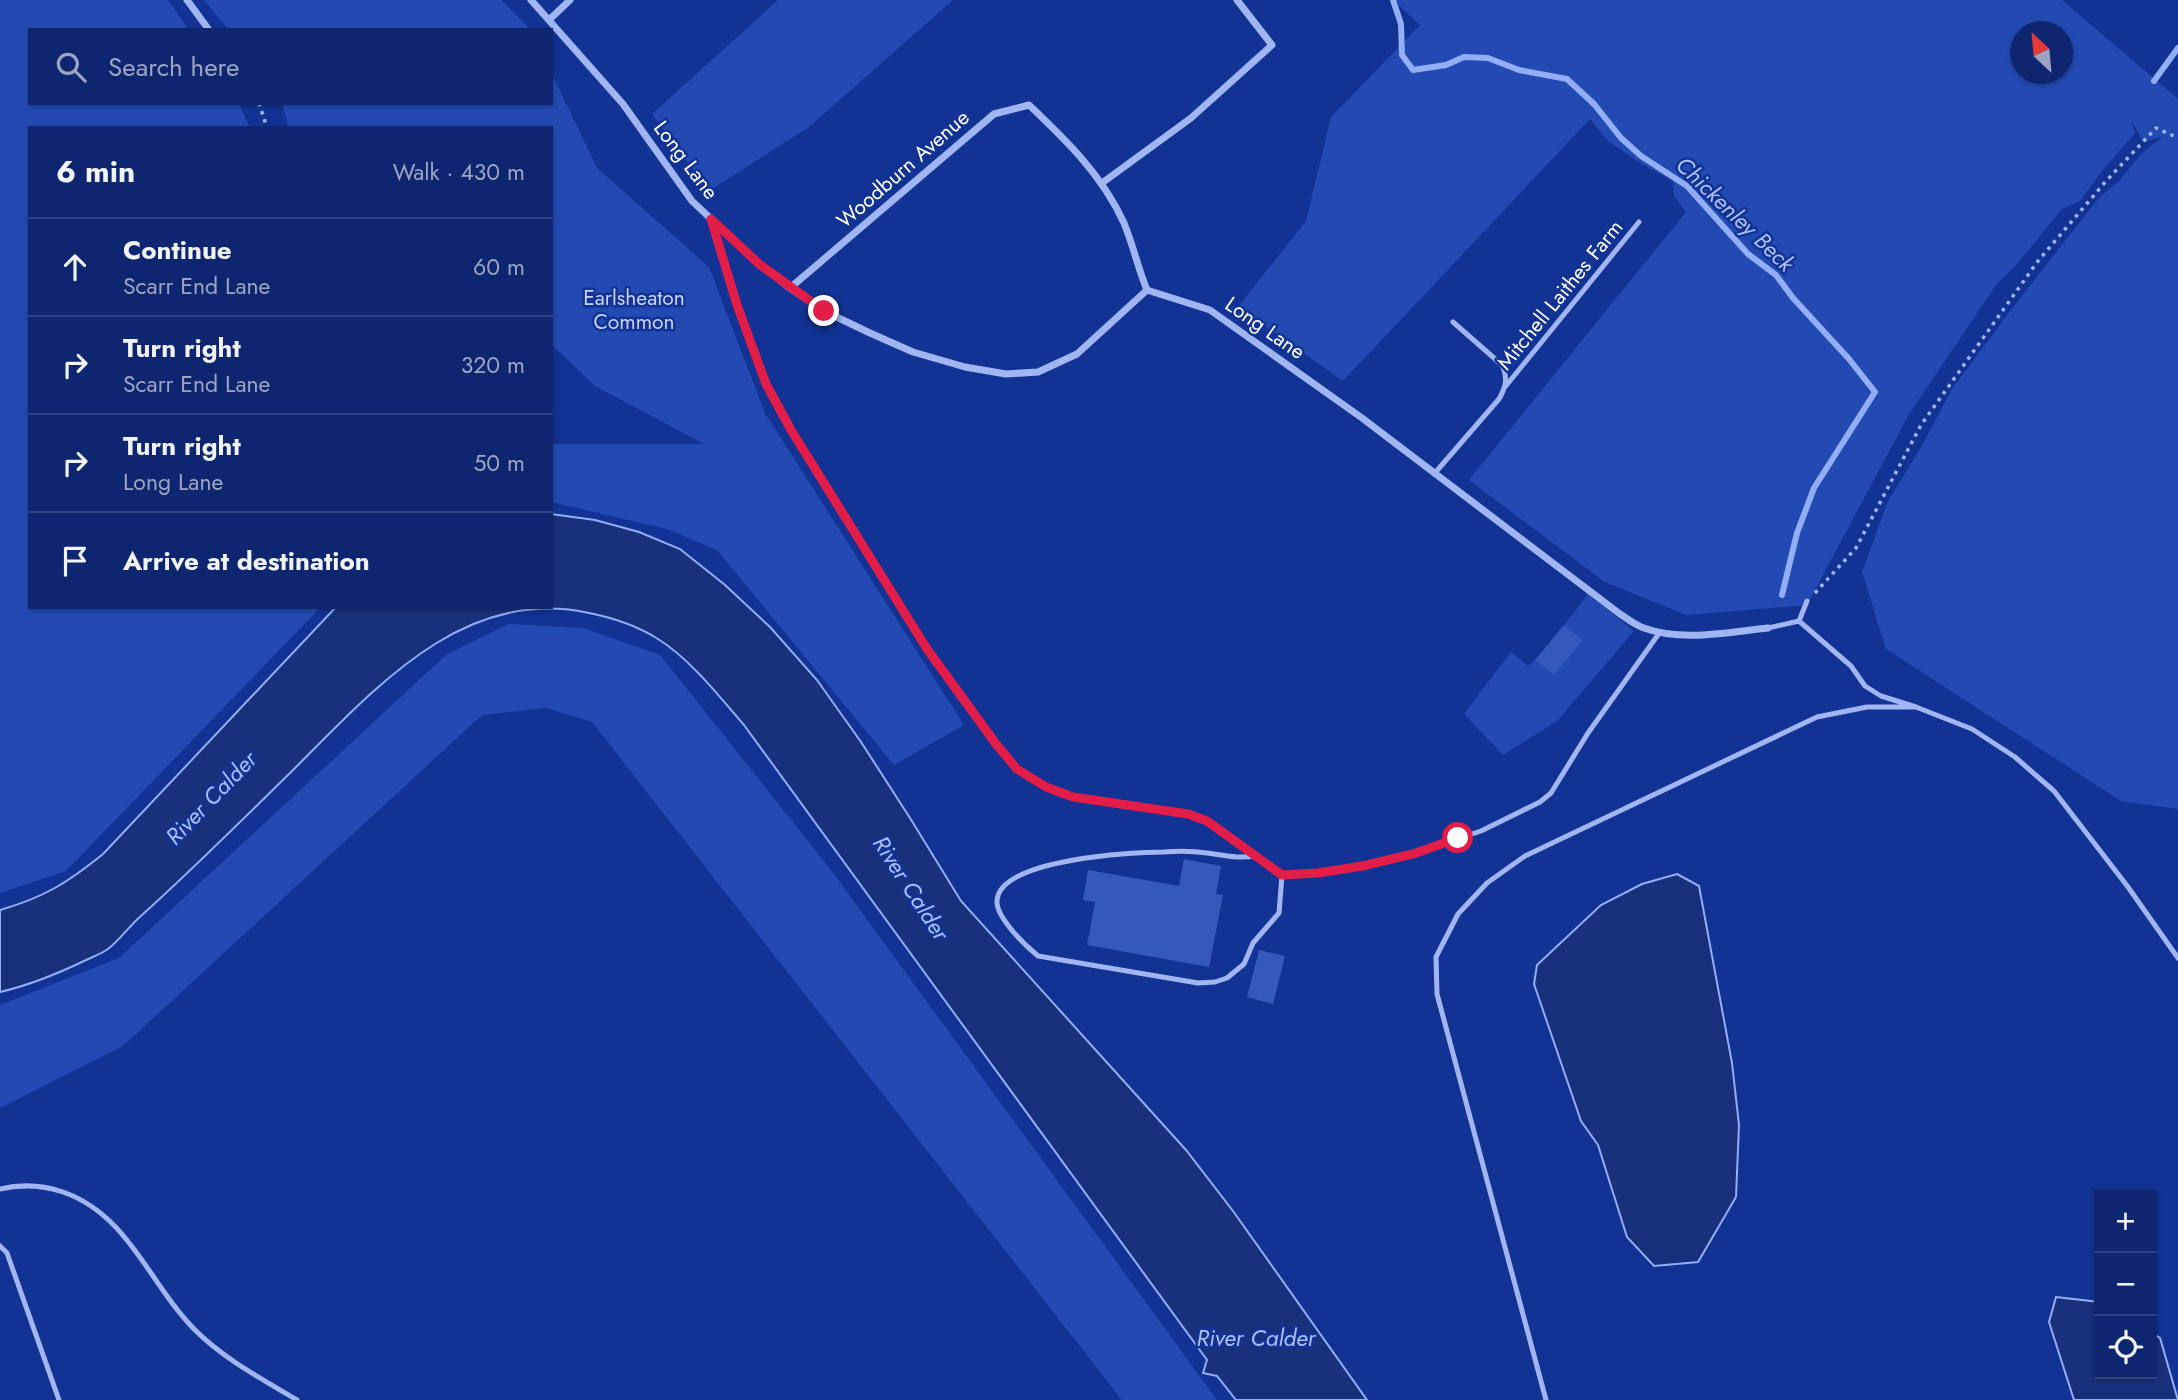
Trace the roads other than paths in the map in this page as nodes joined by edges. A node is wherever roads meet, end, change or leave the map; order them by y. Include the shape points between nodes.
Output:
1 (187, 0) edge
2 (531, 0) edge
3 (570, 0) edge
4 (1237, 0) edge
5 (550, 19) junction
6 (208, 28) edge
7 (1102, 183) junction
8 (711, 219) junction
9 (1639, 222) dead end
10 (790, 288) junction
11 (1147, 290) junction
12 (1453, 322) dead end
13 (1505, 387) junction
14 (1434, 474) junction
15 (1807, 601) road end
16 (1799, 621) junction
17 (1768, 628) joint
18 (1660, 632) junction
19 (1916, 707) junction
20 (1255, 856) junction
21 (1282, 875) junction
22 (2178, 958) edge
23 (0, 1189) edge
24 (0, 1246) edge
25 (59, 1400) edge
26 (297, 1400) edge
27 (1546, 1400) edge

1 - 6 street
2 - 5 street, Long Lane
3 - 5 street
4 - 7 street via 1272,45 1191,118
5 - 8 street, Long Lane via 623,104 692,201
7 - 10 street, Woodburn Avenue via 1077,150 1029,105 993,114
7 - 11 street, Woodburn Avenue via 1124,225
8 - 10 street, Long Lane
8 - 20 lane via 766,384 791,430 927,649 1017,769 1073,797 1188,814 1207,821
9 - 13 lane, Mitchell Laithes Farm
10 - 11 street, Long Lane via 824,311 913,352 1006,374 1038,372 1077,354
11 - 14 street, Long Lane via 1210,310
12 - 13 lane, Mitchell Laithes Farm via 1502,365
13 - 14 lane, Mitchell Laithes Farm
14 - 18 street, Long Lane via 1620,614
15 - 16 lane
16 - 17 lane, Long Lane
16 - 19 lane via 1851,666 1865,686
17 - 18 street, Long Lane via 1691,635
18 - 21 lane via 1551,793 1518,813 1416,853 1362,866
19 - 22 lane via 1972,729 2015,757 2054,791
19 - 27 lane via 1867,707 1817,717 1525,856 1487,883 1458,914 1436,957 1437,994
20 - 21 lane
20 - 21 lane via 1162,852 1041,866 1006,886 997,903 1009,925 1038,956 1215,982 1244,964 1253,943 1279,913
23 - 26 lane via 16,1185 49,1188 80,1198 105,1214 194,1329 218,1351
24 - 25 lane via 7,1253

